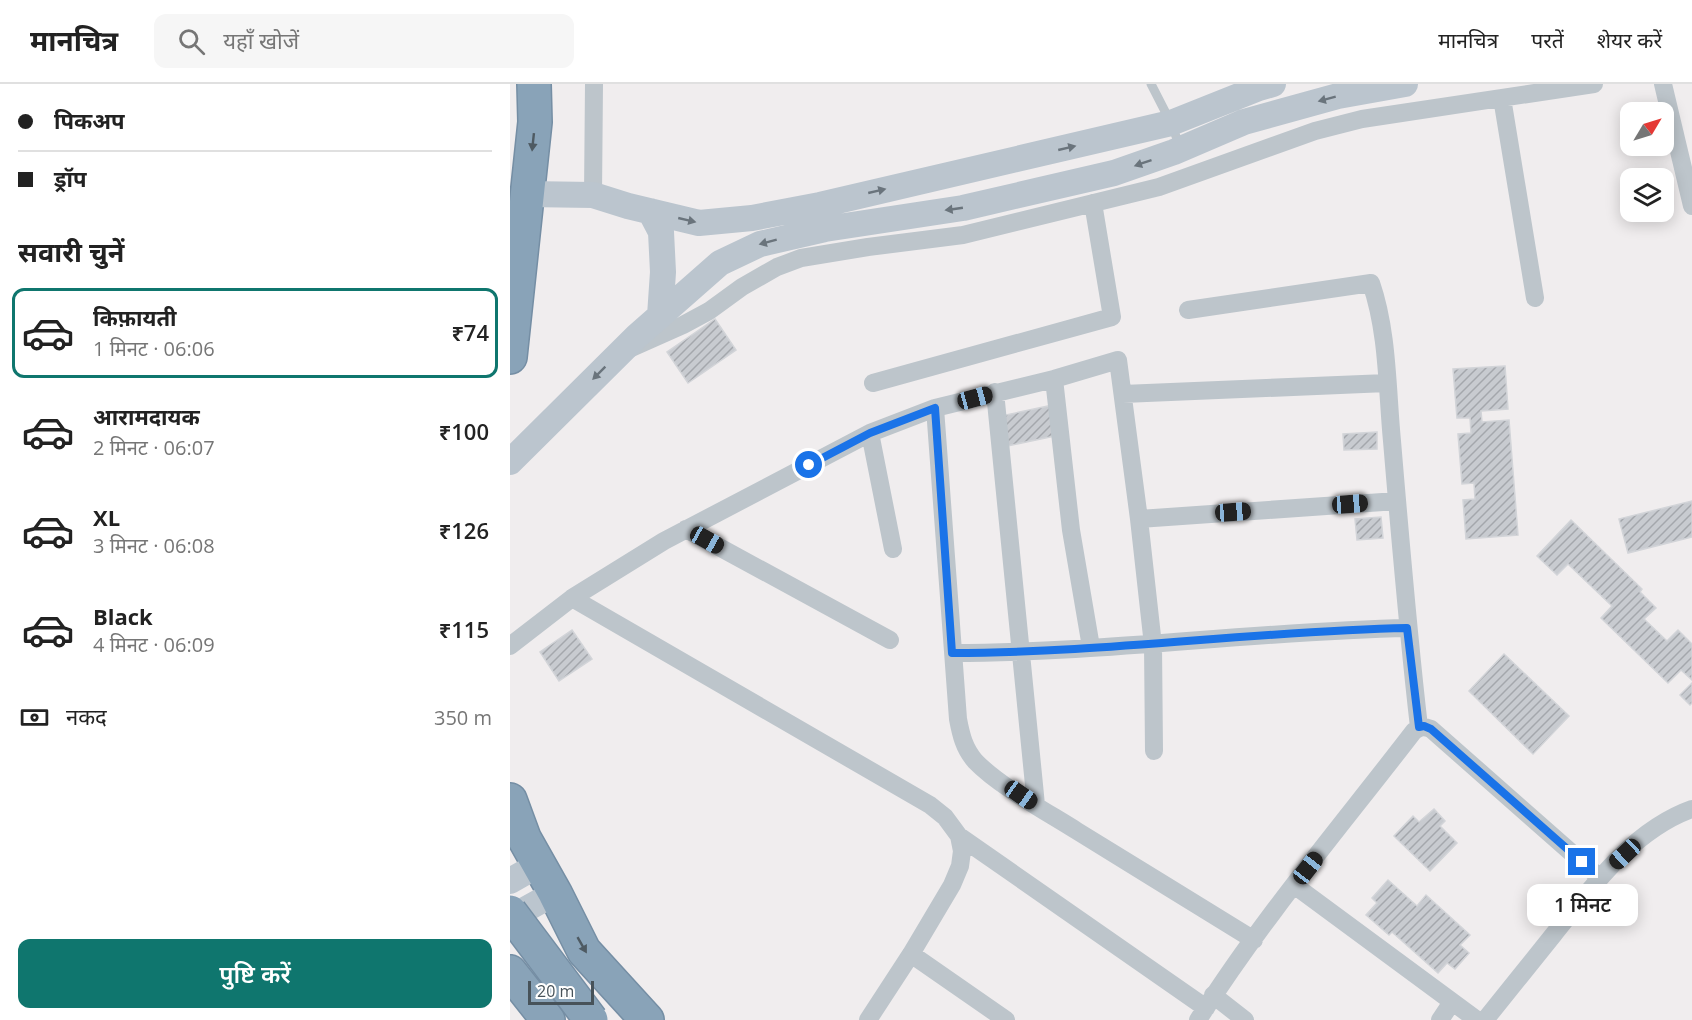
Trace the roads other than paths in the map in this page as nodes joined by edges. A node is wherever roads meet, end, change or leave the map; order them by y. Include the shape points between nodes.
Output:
1 (534, 84) edge
2 (594, 84) edge
3 (1151, 84) edge
4 (1273, 84) edge
5 (1406, 84) edge
6 (1594, 84) edge
7 (1664, 84) edge
8 (1502, 98) junction
9 (1171, 123) junction
10 (1181, 149) junction
11 (527, 194) junction
12 (593, 195) junction
13 (1093, 203) junction
14 (1692, 206) edge
15 (650, 211) junction
16 (822, 217) junction
17 (1535, 298) dead end
18 (1188, 310) dead end
19 (660, 316) junction
20 (621, 351) junction
21 (510, 357) edge
22 (1054, 379) junction
23 (873, 383) dead end
24 (1387, 383) junction
25 (995, 392) junction
26 (1123, 394) junction
27 (935, 408) junction
28 (870, 433) junction
29 (510, 462) edge
30 (1397, 501) junction
31 (1139, 519) junction
32 (686, 529) junction
33 (893, 549) dead end
34 (572, 598) junction
35 (1407, 628) junction
36 (891, 640) dead end
37 (510, 645) edge
38 (1153, 645) junction
39 (1091, 647) junction
40 (952, 653) junction
41 (1021, 653) junction
42 (1419, 727) junction
43 (1154, 751) dead end
44 (510, 800) edge
45 (1036, 805) junction
46 (1692, 809) edge
47 (959, 837) junction
48 (538, 865) junction
49 (1599, 877) junction
50 (510, 881) edge
51 (1294, 885) junction
52 (555, 893) junction
53 (510, 912) edge
54 (510, 918) edge
55 (1254, 940) junction
56 (911, 954) junction
57 (510, 972) edge
58 (1452, 1002) junction
59 (1206, 1008) edge
60 (548, 1020) edge
61 (591, 1020) edge
62 (646, 1020) edge
63 (868, 1020) edge
64 (1006, 1020) edge
65 (1245, 1020) edge
66 (1440, 1020) edge
67 (1478, 1020) edge
68 (1485, 1020) edge

1 -> 11 highway via 535,122
2 - 12 street
3 - 9 lane
4 - 9 street
5 -> 10 street via 1338,96 1244,122
6 - 8 street
7 - 14 street
8 - 13 street via 1362,119 1315,131 1159,187
8 - 17 street
9 - 10 lane
16 -> 9 street
10 -> 16 street via 1114,173 963,208
11 - 12 street
11 - 21 highway
12 - 15 street
13 - 20 street via 963,235 801,258 777,267 683,325
13 - 23 street via 1112,316
15 -> 16 street via 699,223
15 - 19 street via 661,232
16 -> 19 street via 720,263
18 - 24 street via 1371,283 1380,320
19 - 20 street
20 -> 29 street
22 - 25 street
22 - 26 street via 1118,360
22 - 39 street via 1071,530
24 - 26 street
24 - 30 street
25 - 27 street
25 - 41 street
26 - 31 street
27 - 28 street
27 - 40 street
28 - 32 street
28 - 33 street
30 - 31 street
30 - 35 street
31 - 38 street
32 - 34 street
32 - 36 street
34 - 37 street
34 - 47 street via 930,805
35 - 38 street
35 - 42 street
38 - 39 street
38 - 43 street
39 - 41 street
40 - 41 street
40 - 45 street via 958,719 967,749 991,774
41 - 45 street
42 - 49 street via 1431,729
42 - 51 street
44 - 48 highway
45 - 55 street
46 - 49 street via 1673,816
47 - 56 street via 963,850 960,866
47 - 59 street
48 - 50 street
48 - 52 highway
49 - 68 street
51 - 55 street
51 - 58 street
52 - 54 street
52 -> 62 highway via 584,951
53 - 61 highway, bridge
55 - 59 street
56 - 63 street
56 - 64 street
57 - 60 highway
58 - 66 street
58 - 67 street
59 - 65 street

